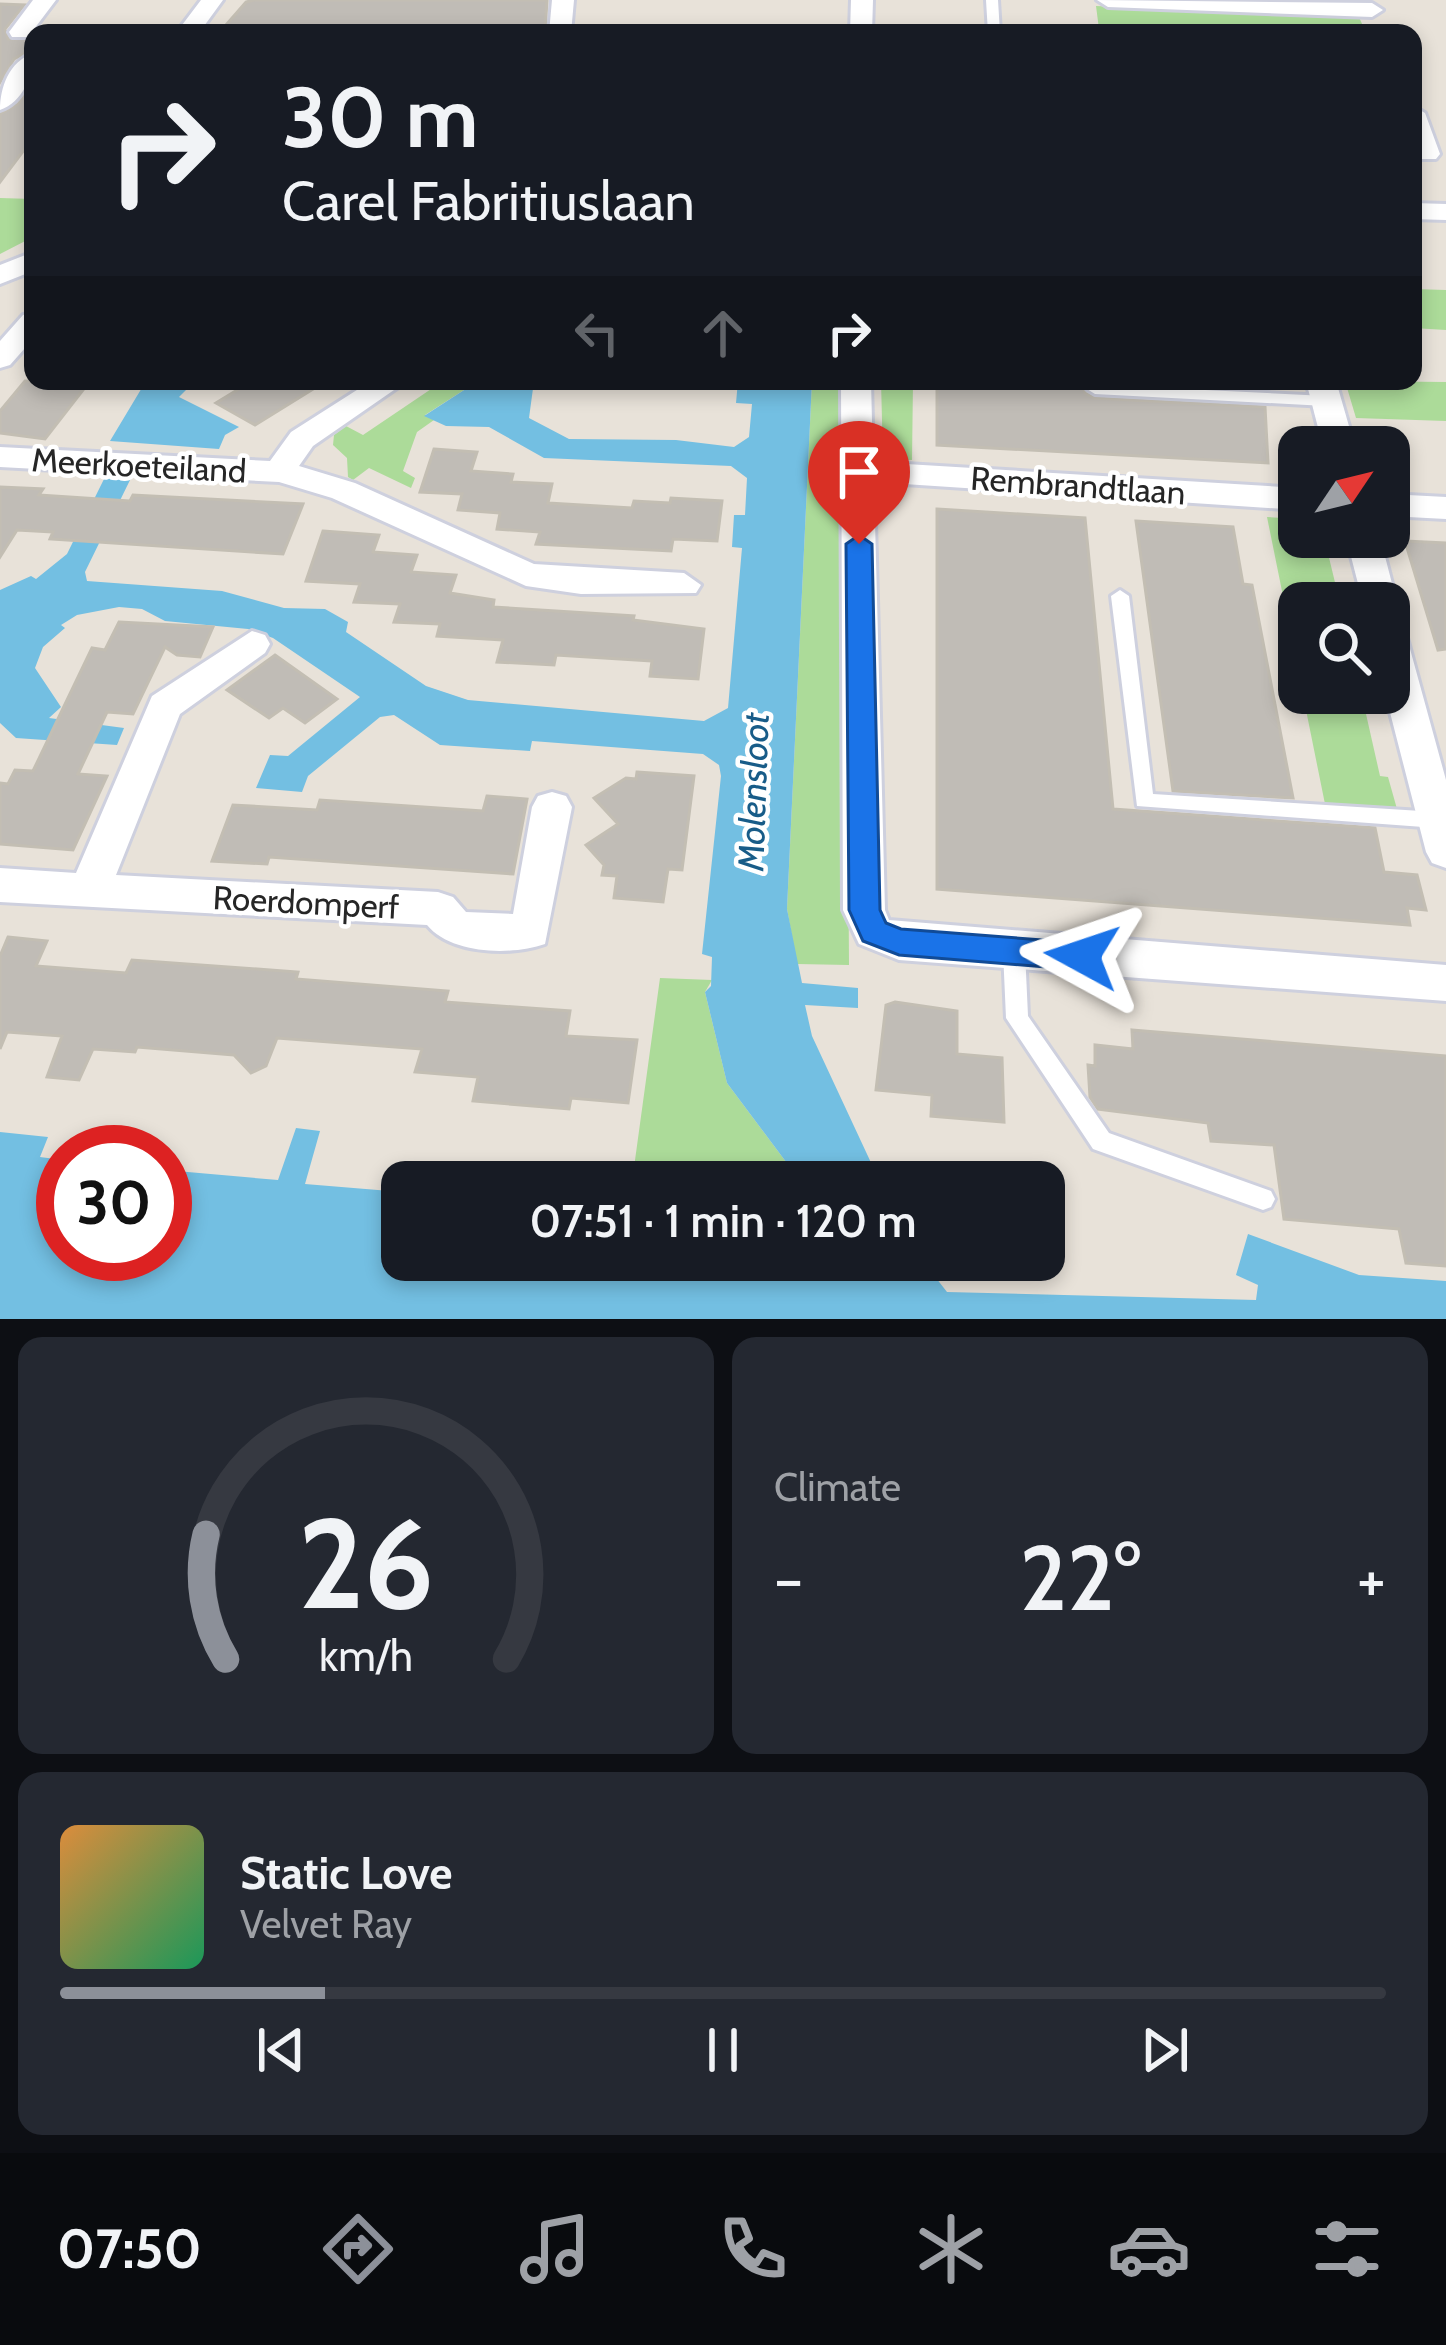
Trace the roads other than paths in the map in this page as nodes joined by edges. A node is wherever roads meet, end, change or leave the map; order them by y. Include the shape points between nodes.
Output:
1 (46, 0) edge
2 (1108, 0) edge
3 (1370, 5) edge
4 (25, 24) edge
5 (24, 72) edge
6 (0, 103) edge
7 (24, 331) edge
8 (0, 358) edge
9 (378, 390) edge
10 (856, 390) edge
11 (1210, 390) edge
12 (1324, 391) edge
13 (1333, 426) edge
14 (0, 458) edge
15 (857, 471) junction
16 (279, 472) junction
17 (1278, 499) edge
18 (1410, 506) edge
19 (1446, 508) edge
20 (684, 585) dead end
21 (1120, 596) dead end
22 (252, 644) dead end
23 (1409, 714) edge
24 (552, 807) dead end
25 (1442, 836) edge
26 (0, 885) edge
27 (89, 891) junction
28 (1014, 951) junction
29 (1446, 983) edge
30 (1263, 1199) dead end

1 - 4 street
2 - 3 street
5 - 6 street
7 - 8 street
9 - 16 street, Meerkoeteiland via 302,439
10 - 15 street
11 - 12 lane
12 - 13 street
14 - 16 street, Meerkoeteiland
15 - 17 street, Rembrandtlaan
15 - 28 street via 865,910 874,932 899,942
16 - 20 street, Meerkoeteiland via 332,482 530,575
18 - 19 street
21 - 25 lane via 1144,801
22 - 27 street via 164,706
23 - 25 street
24 - 27 street, Roerdomperf via 530,932 455,929 438,909
26 - 27 street, Roerdomperf
28 - 29 street
28 - 30 lane via 1017,1018 1101,1141

